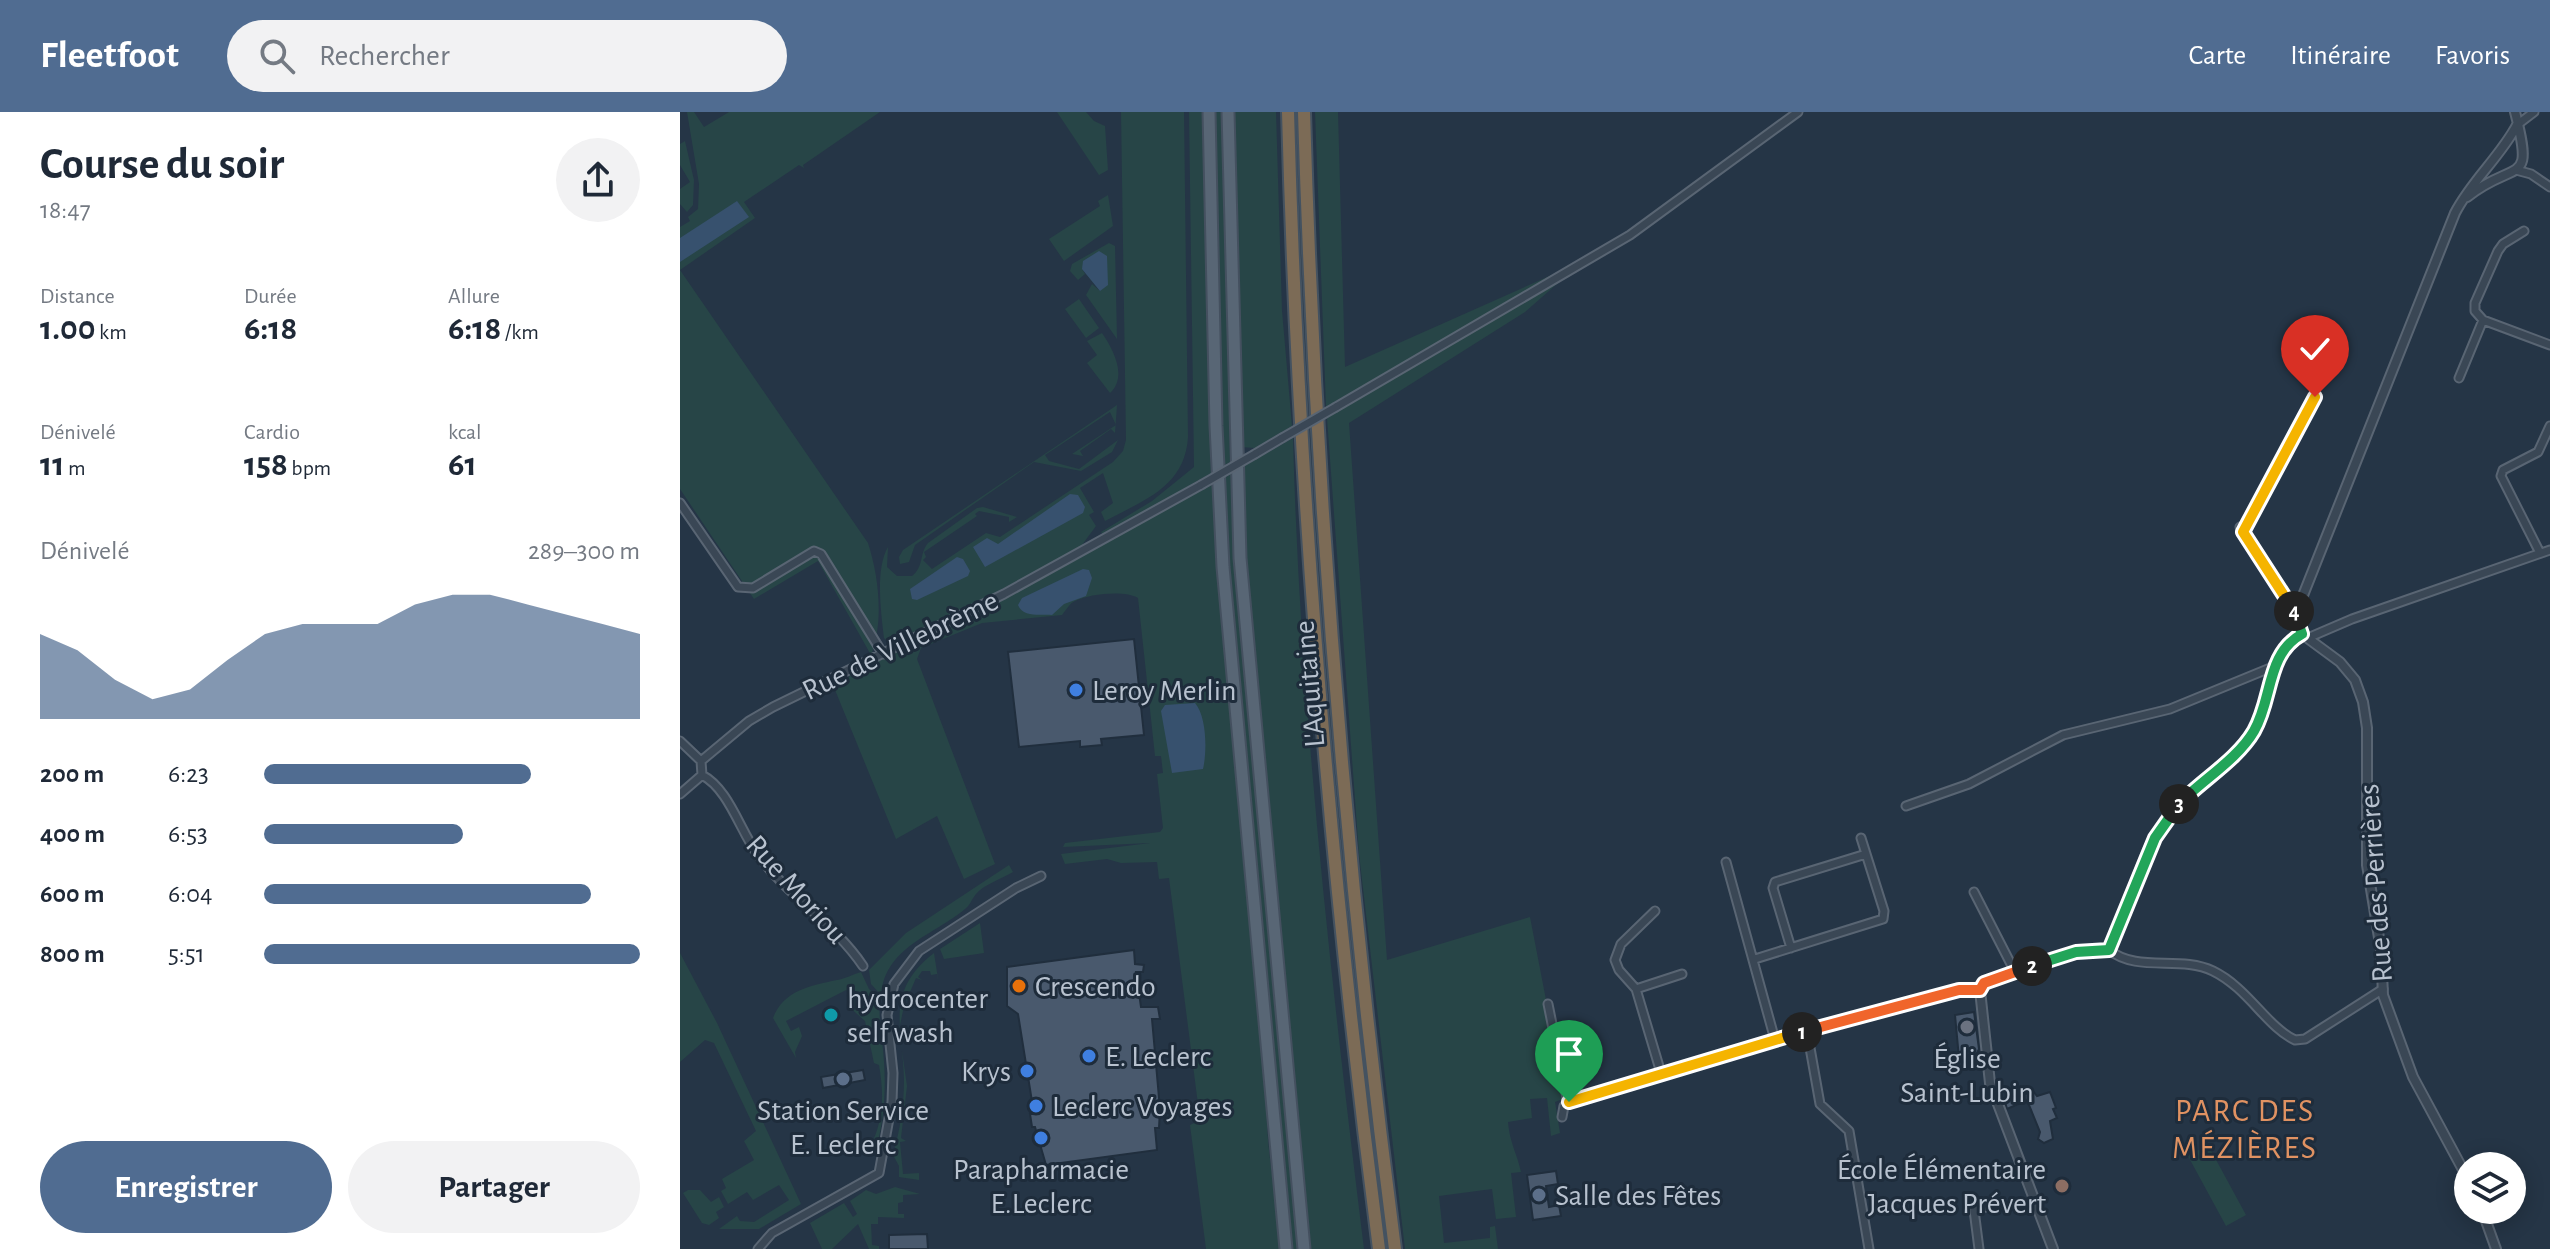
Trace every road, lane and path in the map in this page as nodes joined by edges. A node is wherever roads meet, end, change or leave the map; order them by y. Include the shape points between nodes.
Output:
1 (1209, 112) edge
2 (1228, 112) edge
3 (1288, 112) edge
4 (1304, 112) edge
5 (1798, 112) edge
6 (2515, 112) edge
7 (2534, 112) edge
8 (2517, 125) junction
9 (2507, 143) junction
10 (2524, 147) junction
11 (2493, 161) junction
12 (2524, 161) junction
13 (2516, 170) junction
14 (2531, 174) junction
15 (2505, 175) junction
16 (2550, 187) edge
17 (2460, 202) junction
18 (2524, 231) dead end
19 (2483, 320) junction
20 (2550, 345) edge
21 (2459, 378) dead end
22 (2315, 397) dead end
23 (2550, 426) edge
24 (680, 503) edge
25 (2550, 550) edge
26 (2540, 553) junction
27 (2296, 613) junction
28 (2306, 636) junction
29 (883, 654) junction
30 (2275, 666) junction
31 (680, 741) edge
32 (701, 761) junction
33 (702, 775) junction
34 (680, 794) edge
35 (1906, 806) dead end
36 (1861, 838) dead end
37 (1866, 854) junction
38 (1726, 862) dead end
39 (1041, 876) dead end
40 (1974, 892) dead end
41 (1655, 911) dead end
42 (1791, 948) junction
43 (2109, 950) junction
44 (1755, 959) junction
45 (863, 966) dead end
46 (2015, 972) junction
47 (1682, 974) dead end
48 (1636, 989) junction
49 (2383, 989) junction
50 (1980, 990) junction
51 (1548, 1004) dead end
52 (1807, 1031) junction
53 (1775, 1040) junction
54 (1661, 1073) junction
55 (1568, 1103) junction
56 (1562, 1117) dead end
57 (2454, 1153) edge
58 (2002, 1203) dead end
59 (2487, 1224) edge
60 (760, 1248) edge
61 (1286, 1249) edge
62 (1304, 1249) edge
63 (1379, 1249) edge
64 (1395, 1249) edge
65 (1869, 1249) edge
66 (1979, 1249) edge
67 (2053, 1249) edge
68 (2496, 1249) edge

1 - 61 main road via 1223,567
2 - 62 main road via 1240,558
3 - 63 highway, L'Aquitaine via 1319,689 1343,954
4 - 64 highway, L'Aquitaine via 1332,656
5 - 29 street, Rue de Villebrème, bridge via 1630,235 1105,539
6 - 8 street
7 - 8 street
8 - 9 street
8 - 10 street
9 - 10 street
9 - 11 street
10 - 12 street
11 - 15 street via 2497,172
11 - 17 street
12 - 13 street
12 - 14 street
13 - 14 street
13 - 15 street
14 - 16 street
15 - 17 street
17 - 27 street
18 - 19 street via 2498,251 2475,303
19 - 20 street
19 - 21 street
22 - 27 street via 2242,530
23 - 26 street via 2538,452 2501,476
24 - 29 street via 743,589 814,551 821,554
25 - 26 street
26 - 28 street
27 - 28 street
28 - 30 street via 2288,641
28 - 49 street, Rue des Perrières via 2348,670 2363,702 2367,865
29 - 32 street, Rue de Villebrème via 749,721
30 - 35 street via 2170,709 2063,735 1969,784
30 - 43 street via 2253,734 2162,824
31 - 32 street
32 - 33 street
33 - 34 street
33 - 45 street, Rue Moriou via 716,785 758,855 826,920
36 - 37 street
37 - 42 street via 1773,884
37 - 42 street via 1883,919
38 - 44 street
39 - 60 street via 930,943 901,971 888,1006 892,1102 879,1173 772,1233
40 - 46 street
41 - 48 street via 1615,955 1619,970
42 - 44 street
43 - 46 street via 2076,952
43 - 49 street via 2127,960 2195,965 2215,972 2237,985 2295,1040 2305,1039
44 - 53 street
46 - 50 street via 1984,983
47 - 48 street
48 - 54 street
49 - 57 street, Rue des Perrières via 2413,1077
50 - 52 street via 1959,990
50 - 67 street via 1990,1083
51 - 55 street
52 - 53 street
52 - 65 street via 1820,1104 1849,1131
53 - 54 street
54 - 55 street
55 - 56 street
58 - 66 street via 1974,1210
59 - 68 street

